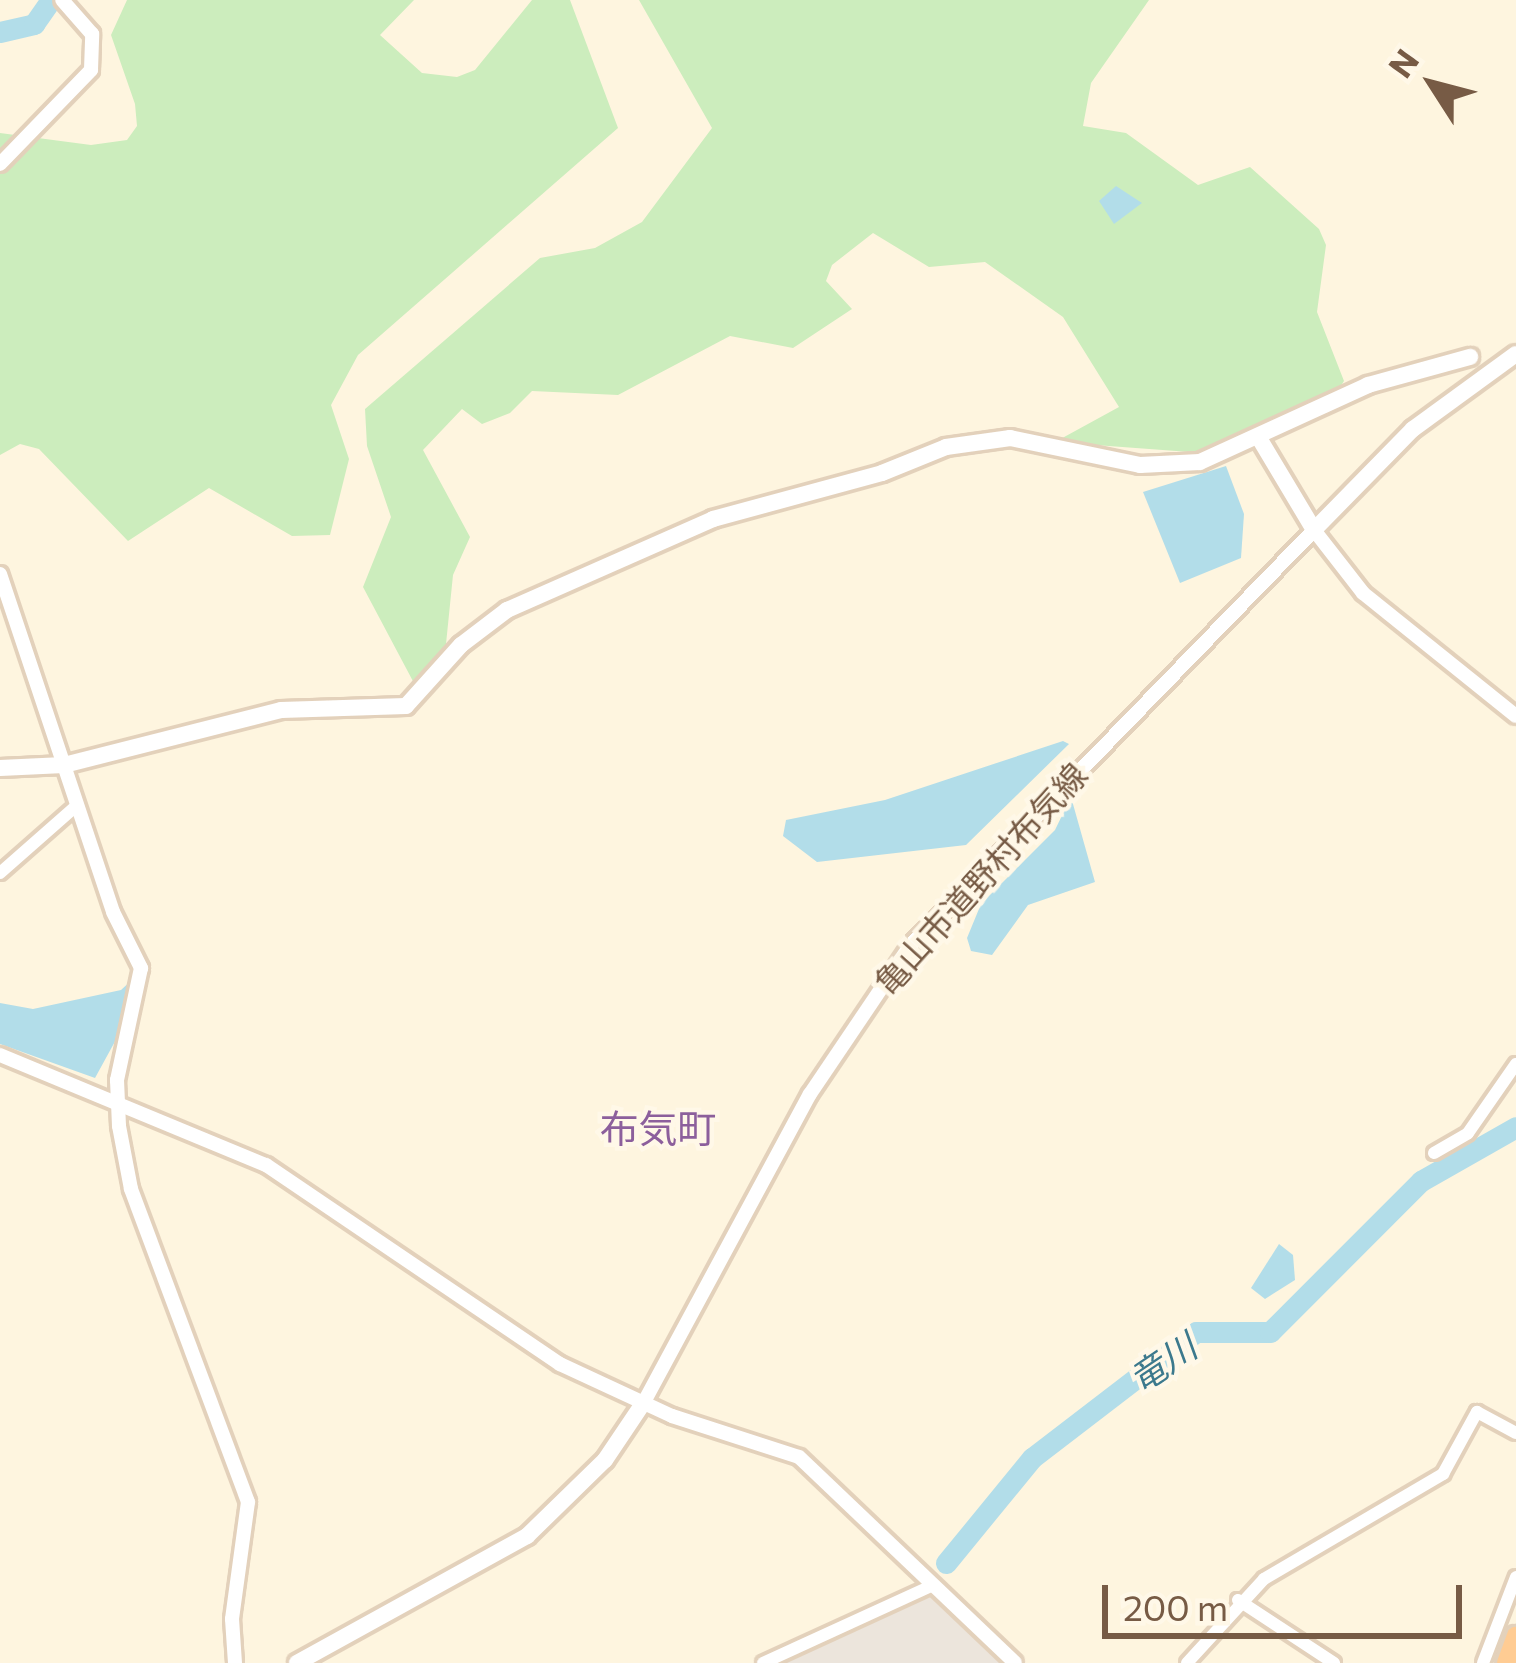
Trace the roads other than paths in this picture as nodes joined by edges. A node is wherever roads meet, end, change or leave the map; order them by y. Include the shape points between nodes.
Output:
1 (66, 3) edge
2 (0, 164) edge
3 (1516, 354) edge
4 (1470, 357) dead end
5 (1258, 438) junction
6 (1314, 530) junction
7 (0, 574) edge
8 (1516, 716) edge
9 (64, 765) junction
10 (0, 768) edge
11 (76, 805) junction
12 (0, 872) edge
13 (0, 1055) edge
14 (1516, 1064) edge
15 (116, 1103) junction
16 (1434, 1153) dead end
17 (644, 1402) junction
18 (1516, 1432) edge
19 (1516, 1577) edge
20 (933, 1585) junction
21 (1238, 1600) junction
22 (1516, 1636) edge
23 (235, 1663) edge
24 (297, 1663) edge
25 (764, 1663) edge
26 (1015, 1663) edge
27 (1187, 1663) edge
28 (1334, 1663) edge
29 (1483, 1663) edge
30 (1506, 1663) edge

1 - 2 street via 92,34 91,70
3 - 6 main road via 1413,428
4 - 5 main road via 1368,385
5 - 6 main road
5 - 9 main road via 1166,466 1010,438 946,446 881,473 713,519 518,604 461,644 406,706 249,716
6 - 8 street via 1363,593
6 - 17 street, 亀山市道野村布気線 via 910,946 810,1094
7 - 9 street
9 - 10 main road
9 - 11 street
11 - 12 street
11 - 15 street via 143,978
13 - 15 street
14 - 16 street via 1468,1132
15 - 17 street via 266,1166 560,1364
15 - 23 street via 131,1190 248,1502 232,1619
17 - 20 street via 799,1457
17 - 24 main road via 590,1476 526,1536
18 - 21 street via 1477,1412 1435,1481 1290,1560
19 - 29 street
20 - 25 street
20 - 26 street
21 - 27 street
21 - 28 street
22 - 30 highway

